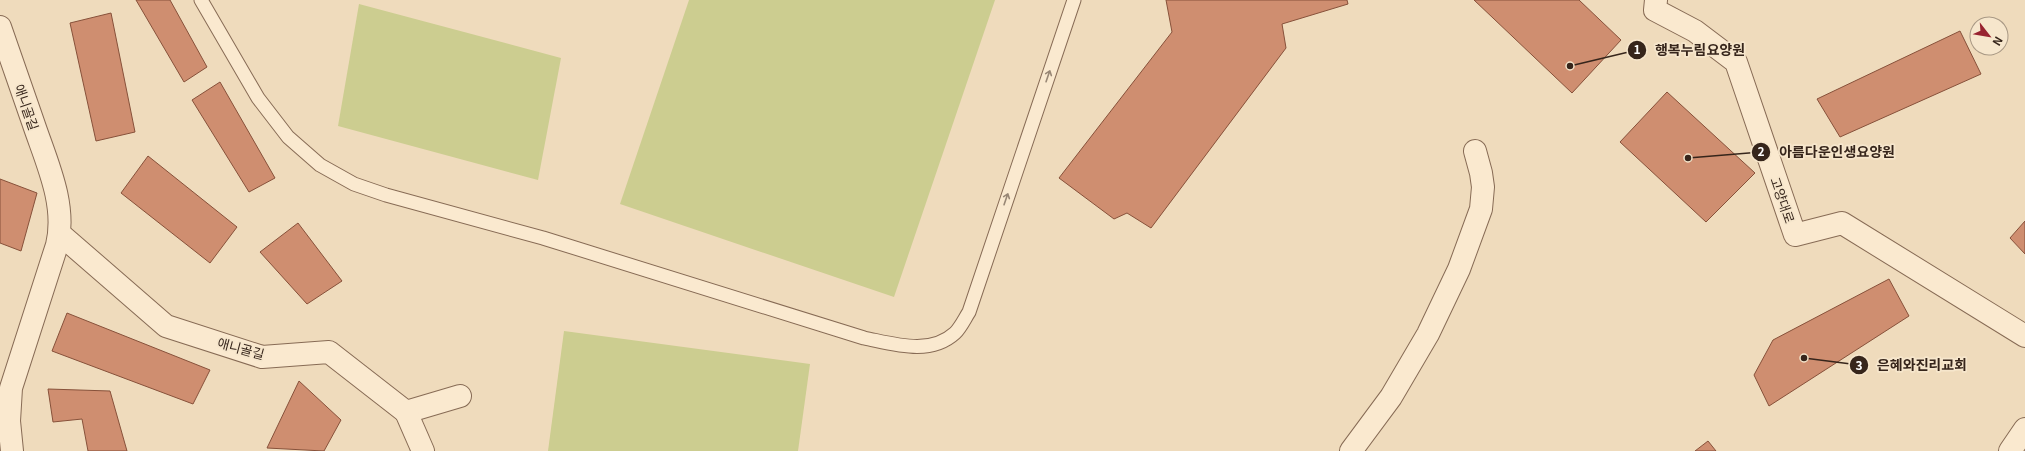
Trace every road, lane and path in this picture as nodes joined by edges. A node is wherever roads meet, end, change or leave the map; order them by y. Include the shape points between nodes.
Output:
1 (202, 0) edge
2 (1074, 0) edge
3 (1656, 0) edge
4 (0, 27) edge
5 (1474, 151) dead end
6 (60, 234) junction
7 (2025, 336) edge
8 (460, 396) dead end
9 (406, 412) junction
10 (2025, 429) edge
11 (12, 451) edge
12 (423, 451) edge
13 (1351, 451) edge
14 (2010, 451) edge

1 -> 2 lane via 258,98 288,137 320,165 354,184 543,238 864,338 907,346 939,344 956,332 969,312
3 - 7 street, 고양대로 via 1655,10 1695,31 1736,62 1794,235 1842,223
4 - 6 street, 애니골길 via 55,187
5 - 13 street via 1482,174 1481,208 1459,269 1428,334 1391,397
6 - 9 street, 애니골길 via 166,326 262,357 329,352
6 - 11 street, 애니골길 via 11,388 9,421
8 - 9 street
9 - 12 street
10 - 14 street

